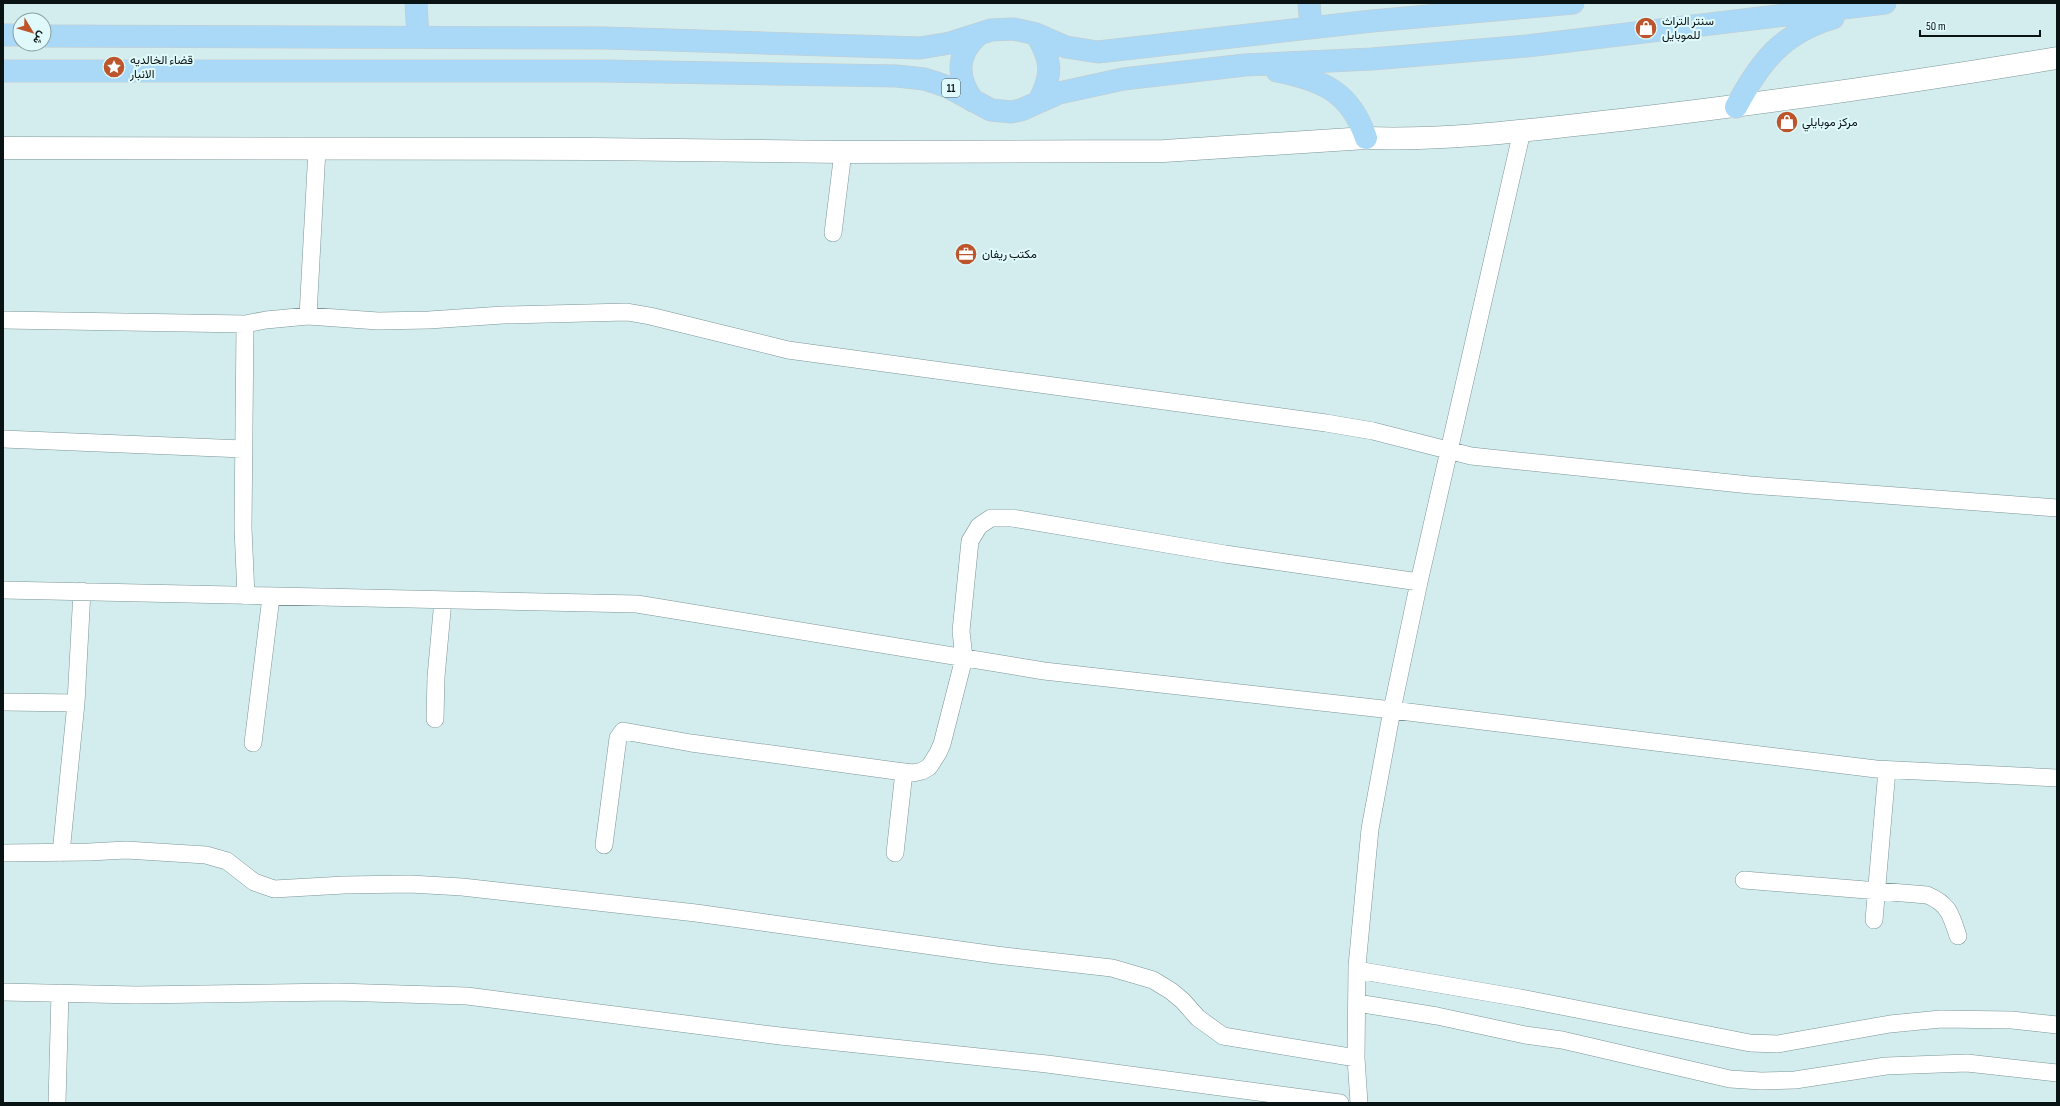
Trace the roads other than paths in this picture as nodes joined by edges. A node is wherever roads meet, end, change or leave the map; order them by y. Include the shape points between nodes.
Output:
1 (416, 3) edge
2 (1309, 3) edge
3 (1573, 3) edge
4 (1885, 3) edge
5 (1515, 6) edge
6 (1465, 8) edge
7 (1311, 28) junction
8 (979, 34) junction
9 (1036, 34) junction
10 (52, 36) edge
11 (418, 37) junction
12 (2057, 58) edge
13 (1245, 65) junction
14 (3, 71) edge
15 (973, 101) junction
16 (1039, 101) junction
17 (1736, 107) junction
18 (1522, 131) junction
19 (1366, 138) junction
20 (3, 148) edge
21 (317, 149) junction
22 (843, 152) junction
23 (833, 233) dead end
24 (308, 316) junction
25 (3, 320) edge
26 (245, 324) junction
27 (3, 439) edge
28 (243, 449) junction
29 (1450, 452) junction
30 (2057, 508) edge
31 (1419, 582) junction
32 (3, 590) edge
33 (82, 591) junction
34 (246, 596) junction
35 (271, 597) junction
36 (443, 600) junction
37 (964, 658) junction
38 (3, 702) edge
39 (76, 703) junction
40 (1392, 710) junction
41 (435, 718) dead end
42 (253, 743) dead end
43 (1887, 770) junction
44 (904, 772) junction
45 (2057, 778) edge
46 (604, 845) dead end
47 (3, 853) edge
48 (61, 853) junction
49 (895, 853) dead end
50 (1744, 880) dead end
51 (1876, 891) junction
52 (1874, 920) dead end
53 (1958, 936) dead end
54 (1357, 970) junction
55 (3, 992) edge
56 (60, 993) junction
57 (1357, 1003) junction
58 (2057, 1024) edge
59 (1356, 1058) junction
60 (2057, 1073) edge
61 (57, 1103) edge
62 (1340, 1103) edge
63 (1359, 1103) edge

1 - 11 highway
2 - 7 highway
3 - 5 highway
4 - 13 highway, 11 via 1527,46
4 - 17 highway via 1814,24 1795,34 1763,62
5 - 6 highway
6 - 7 highway
7 - 9 highway via 1098,52 1066,47
8 - 9 highway via 990,30 1014,29
8 - 11 highway via 950,43 920,48 605,38
8 - 15 highway via 970,42 963,56 961,72 964,88
9 - 16 highway via 1046,50 1050,67 1047,85
10 - 11 highway
12 - 17 main road
13 - 16 highway, 11 via 1102,82
13 - 19 highway via 1302,76 1327,85 1348,102 1356,113
14 - 15 highway, 11 via 603,71 897,76 937,83
15 - 16 highway, 11 via 1001,112 1021,110
17 - 18 main road
18 - 19 main road via 1396,139
18 - 29 street
19 - 22 main road via 1164,151
20 - 21 main road
21 - 22 main road
21 - 24 street
22 - 23 street
24 - 26 street
24 - 29 street via 378,321 627,312 788,350 1334,424 1393,435
25 - 26 street
26 - 28 street
27 - 28 street
28 - 34 street
29 - 30 street via 1750,486
29 - 31 street
31 - 37 street via 1218,553 1012,518 991,518 980,526 970,541 961,631
31 - 40 street
32 - 33 street
33 - 34 street
33 - 39 street
34 - 35 street
35 - 36 street
35 - 42 street
36 - 37 street via 637,604
36 - 41 street
37 - 40 street via 1044,671
37 - 44 street via 938,753 933,762 922,771
38 - 39 street
39 - 48 street
40 - 43 street
40 - 54 street via 1370,829
43 - 45 street
43 - 51 street
44 - 46 street via 690,743 623,731 618,738
44 - 49 street
47 - 48 street
48 - 59 street via 126,850 206,855 227,861 254,882 274,889 344,884 462,887 696,913 996,955 1112,968 1153,980 1171,991 1198,1018 1223,1036
50 - 51 street
51 - 52 street
51 - 53 street via 1915,893 1937,899 1949,912
54 - 57 street
54 - 58 street via 1520,998 1750,1043 1778,1044 1890,1024 1942,1020 2012,1020
55 - 56 street
56 - 61 street
56 - 62 street via 136,995 337,992 467,996 780,1036 1047,1064
57 - 59 street
57 - 60 street via 1562,1040 1730,1079 1795,1080 1886,1066 1967,1063
59 - 63 street

